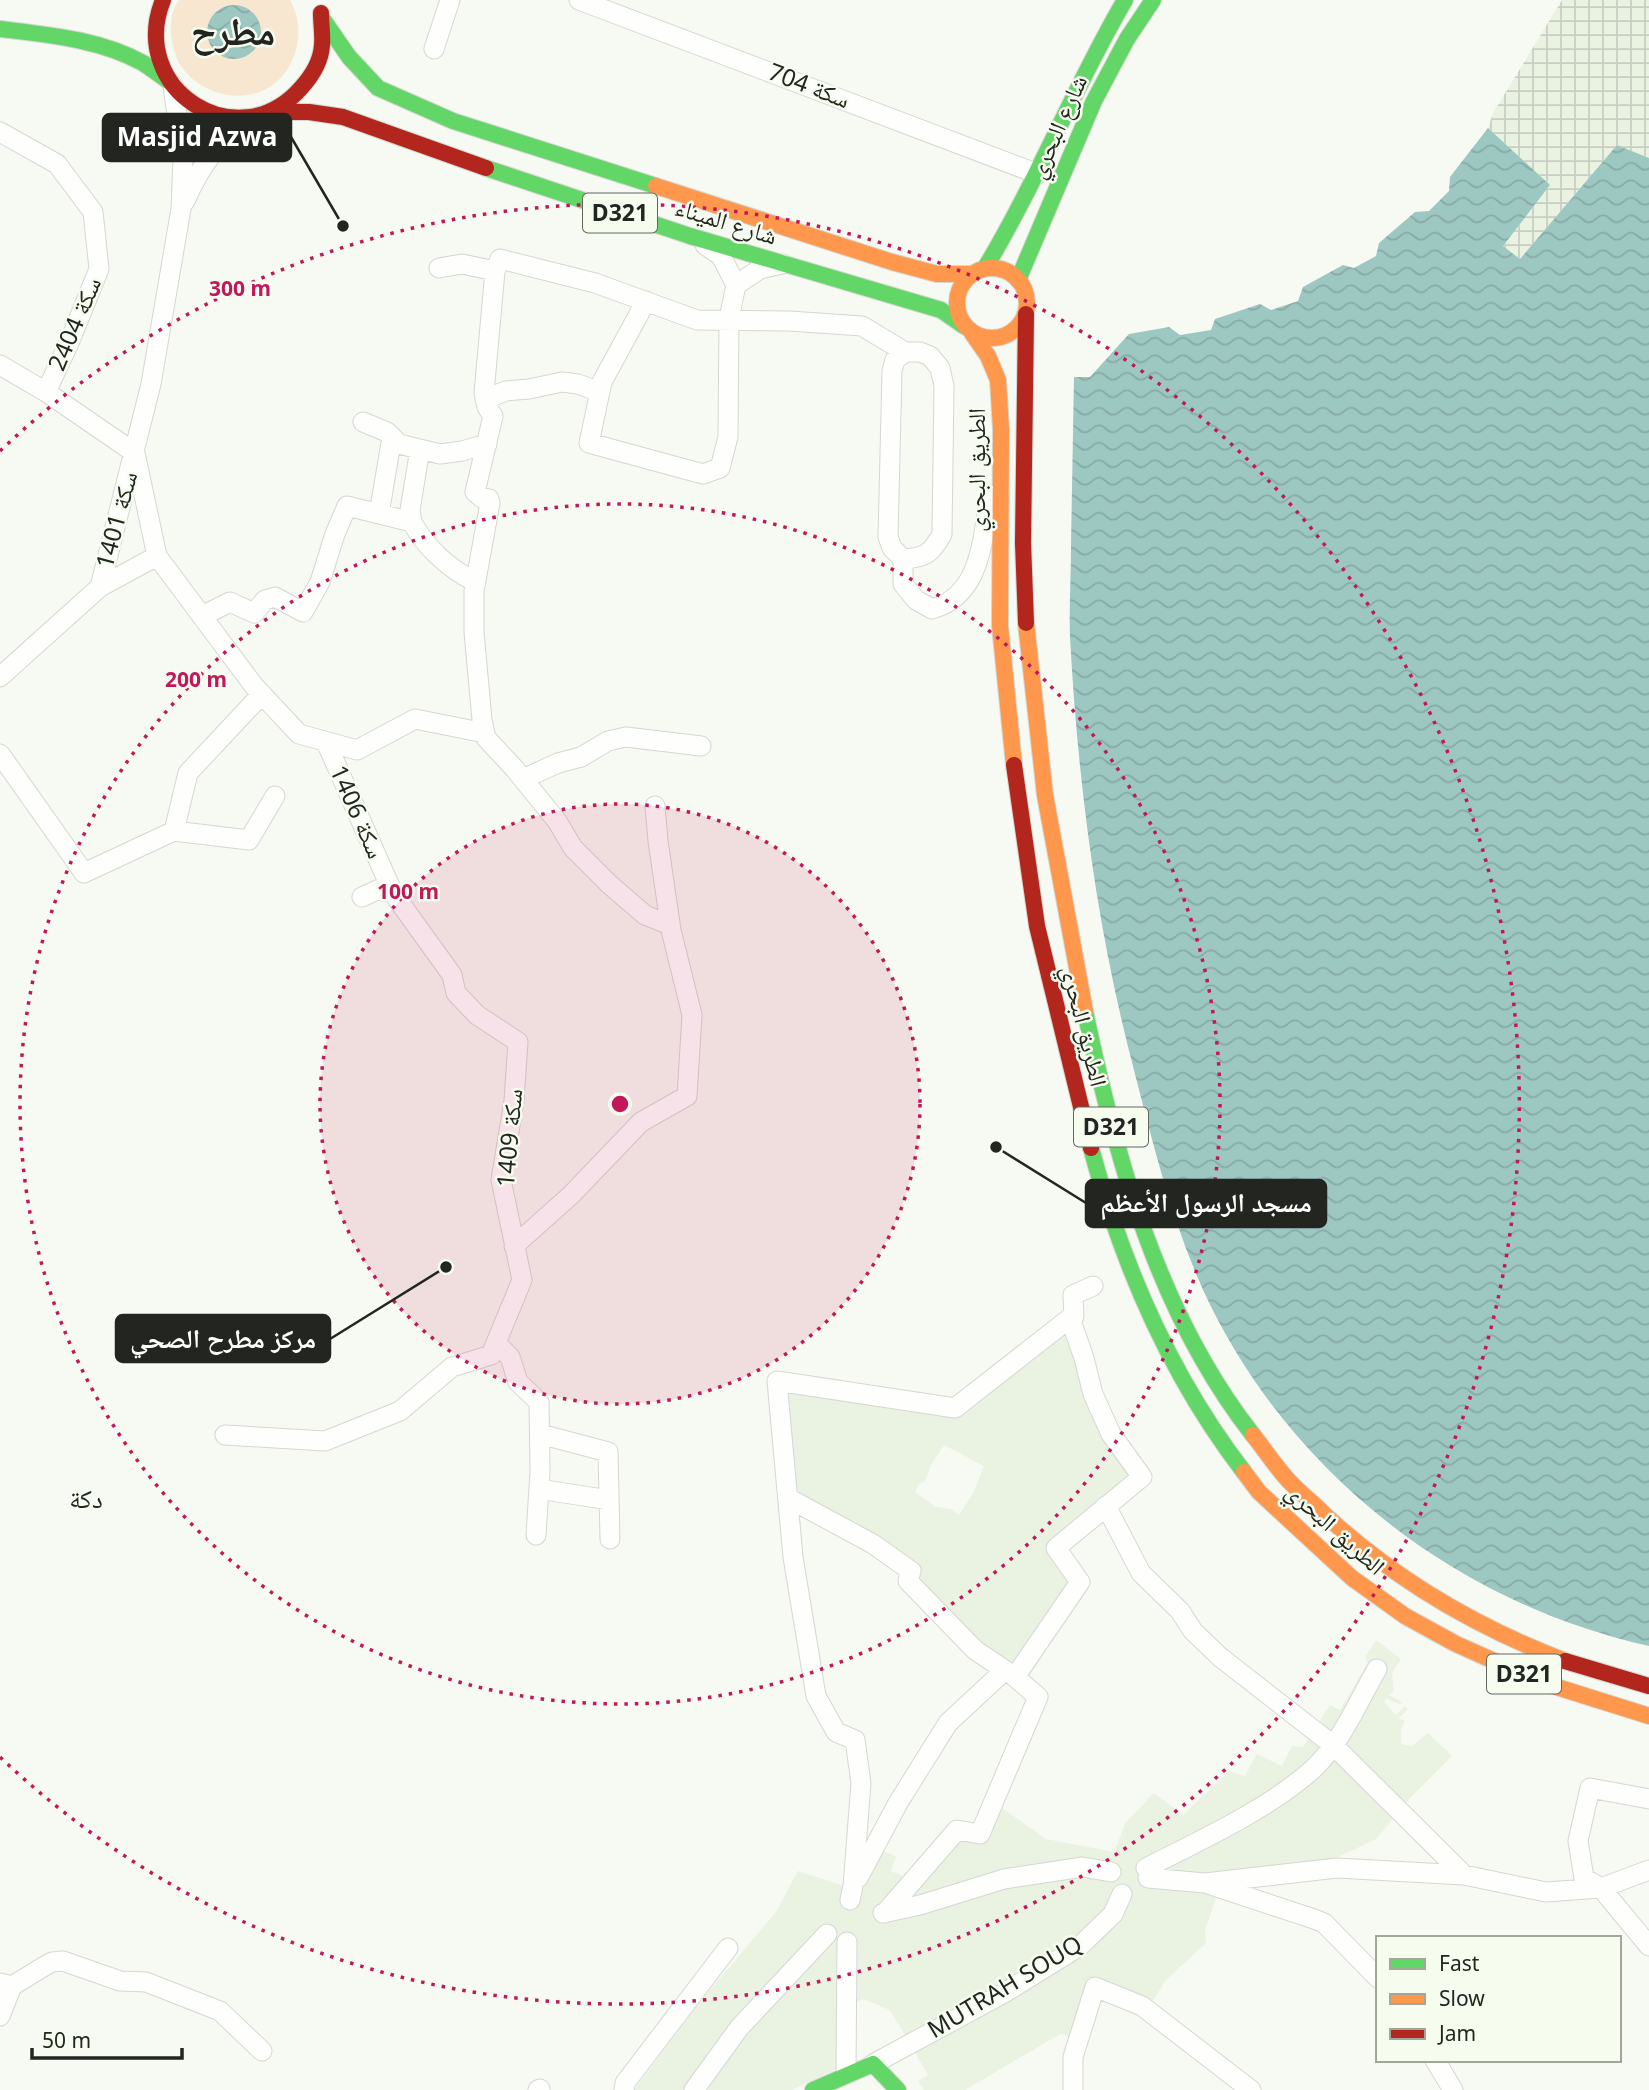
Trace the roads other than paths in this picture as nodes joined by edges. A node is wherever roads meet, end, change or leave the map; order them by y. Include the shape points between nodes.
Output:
1 (163, 0) edge
2 (450, 0) edge
3 (579, 0) edge
4 (1125, 0) edge
5 (1153, 0) edge
6 (319, 8) edge
7 (0, 29) edge
8 (434, 49) dead end
9 (171, 84) junction
10 (263, 115) junction
11 (0, 132) edge
12 (1038, 174) junction
13 (181, 209) junction
14 (690, 236) junction
15 (785, 263) junction
16 (439, 268) dead end
17 (495, 271) junction
18 (978, 271) junction
19 (1018, 280) junction
20 (736, 285) junction
21 (646, 301) junction
22 (1026, 314) junction
23 (729, 319) junction
24 (968, 330) junction
25 (905, 352) junction
26 (0, 365) edge
27 (46, 392) junction
28 (600, 392) junction
29 (485, 398) junction
30 (363, 422) dead end
31 (1001, 429) junction
32 (392, 437) junction
33 (487, 444) junction
34 (420, 449) junction
35 (135, 453) junction
36 (379, 514) junction
37 (412, 522) junction
38 (157, 556) junction
39 (903, 559) junction
40 (476, 582) junction
41 (100, 587) junction
42 (202, 616) junction
43 (0, 677) edge
44 (262, 694) junction
45 (485, 733) junction
46 (326, 742) junction
47 (701, 746) dead end
48 (0, 754) edge
49 (523, 779) junction
50 (275, 796) dead end
51 (655, 806) dead end
52 (174, 831) junction
53 (393, 893) junction
54 (362, 897) dead end
55 (670, 925) junction
56 (518, 1042) joint
57 (514, 1246) junction
58 (1093, 1286) dead end
59 (1070, 1318) junction
60 (497, 1344) junction
61 (540, 1434) junction
62 (225, 1435) dead end
63 (539, 1489) junction
64 (788, 1498) junction
65 (609, 1500) junction
66 (1106, 1506) junction
67 (536, 1535) dead end
68 (610, 1539) dead end
69 (1377, 1670) dead end
70 (1010, 1674) junction
71 (1649, 1686) edge
72 (1649, 1716) edge
73 (1333, 1745) junction
74 (1649, 1800) edge
75 (1649, 1870) edge
76 (1111, 1872) dead end
77 (1464, 1875) junction
78 (1205, 1883) junction
79 (1601, 1888) junction
80 (1122, 1894) dead end
81 (827, 1934) dead end
82 (847, 1942) dead end
83 (1649, 1946) edge
84 (728, 1948) dead end
85 (1376, 1976) edge
86 (6, 1984) edge
87 (0, 2017) edge
88 (262, 2051) dead end
89 (1436, 2062) edge
90 (873, 2064) junction
91 (845, 2074) junction
92 (624, 2090) edge
93 (694, 2090) edge
94 (813, 2090) edge
95 (898, 2090) edge
96 (1073, 2090) edge
97 (1251, 2090) edge
98 (1453, 2090) edge

1 - 9 main road, D321 via 154,36
2 - 8 street
3 - 12 street, سكة 704
4 - 12 main road, شارع البحري via 1072,94
5 - 19 main road, شارع البحري via 1100,85
6 - 10 main road, D321 via 323,41 308,84 292,101
6 - 18 main road, شارع الميناء / D321 via 349,57 378,88 453,121 892,262 937,274
7 - 9 main road, D321 via 104,47 139,61
9 - 10 main road, D321 via 209,113 231,118
9 - 13 street via 183,159
10 - 13 street via 222,142 197,174
10 - 14 main road, شارع الميناء / D321 via 309,112 343,117
11 - 27 street, سكة 2404 via 57,164 93,212 99,269
12 - 18 main road, شارع البحري via 1010,230
13 - 35 street, 1401 سكة
14 - 15 main road, شارع الميناء / D321
14 - 20 street via 721,256
15 - 20 street via 760,269
15 - 24 main road, شارع الميناء / D321 via 941,310
16 - 17 street via 462,264
17 - 21 street via 500,259
17 - 29 street
18 - 19 main road, D321 via 1003,270
18 - 24 main road, D321 via 957,293 958,316
19 - 22 main road, D321 via 1028,302
20 - 23 street
21 - 23 street via 697,320
21 - 28 street
22 - 24 main road, D321 via 1004,337 982,338
22 - 71 main road, الطريق البحري / D321 via 1026,616 1042,789 1113,1135 1174,1308 1221,1394 1251,1437 1323,1517 1369,1555 1471,1620 1555,1658
23 - 25 street via 862,327
23 - 28 street via 728,437 720,468 703,474 589,443
24 - 31 main road, الطريق البحري / D321 via 999,380
25 - 39 street via 892,370 888,537
25 - 39 street via 930,356 940,368 944,386 942,534 934,550
26 - 27 street
27 - 35 street
28 - 29 street via 562,382
29 - 33 street via 493,416
30 - 32 street
31 - 39 street via 979,558 970,583 947,605 932,609 916,600 903,584
31 - 72 main road, الطريق البحري / D321 via 1000,626 1037,926 1097,1170 1156,1330 1189,1394 1259,1492 1352,1578 1405,1616 1456,1644 1541,1682
32 - 34 street via 399,444
32 - 36 street
33 - 34 street via 439,454
33 - 40 street via 475,492 489,499 490,510
34 - 37 street
35 - 38 street
35 - 41 street, 1401 سكة
36 - 37 street
36 - 42 street via 347,506 320,582 303,612 275,597 265,600 254,613 230,602
37 - 40 street via 420,538
38 - 41 street, 1401 سكة
38 - 42 street
40 - 45 street via 474,632
41 - 43 street, 1401 سكة
42 - 44 street
44 - 46 street via 299,734
44 - 52 street via 188,773
45 - 46 street via 415,719 357,750
45 - 49 street
46 - 53 street, 1406 سكة
47 - 49 street via 626,737
48 - 52 street via 84,873
49 - 55 street via 573,848 600,875 645,915
50 - 52 street via 249,840
51 - 55 street
53 - 54 street via 377,890
53 - 56 street, 1406 سكة via 452,975 456,993 477,1015
55 - 57 street via 692,1015 687,1096 641,1122
56 - 57 street, 1409 سكة via 501,1180
57 - 60 street, 1409 سكة via 522,1280
58 - 59 street via 1073,1295 1074,1316
59 - 64 street via 955,1408 777,1381
59 - 66 street via 1093,1394 1111,1434 1142,1477
60 - 61 street via 510,1357 518,1382 539,1402
60 - 62 street via 491,1356 452,1367 400,1411 325,1441
61 - 63 street
61 - 65 street via 608,1452
63 - 65 street
63 - 67 street
64 - 70 street via 873,1544 911,1571 908,1581 975,1650
64 - 70 street via 816,1696 836,1732 855,1740 861,1783 852,1893 898,1803 948,1723
65 - 68 street
66 - 70 street via 1056,1548 1080,1582
66 - 73 street via 1141,1573 1180,1611 1193,1631
69 - 73 street
70 - 76 street via 1038,1697 980,1835 957,1830 878,1912 920,1905 1004,1879 1083,1867
73 - 77 street
73 - 78 street via 1313,1769 1264,1805 1147,1873
74 - 79 street via 1590,1788 1578,1841 1584,1878
75 - 79 street
77 - 78 street via 1337,1868
77 - 79 street via 1546,1892
78 - 85 street via 1324,1923
79 - 83 street
80 - 90 street, MUTRAH SOUQ via 1113,1914 1080,1946
81 - 93 street via 739,2028
82 - 91 street
84 - 92 street
86 - 87 street
86 - 88 street via 63,1961 120,1981 146,1982 219,2011
89 - 98 street
90 - 91 main road
90 - 95 main road
91 - 94 main road
96 - 97 street via 1073,2057 1095,1987 1142,2006

